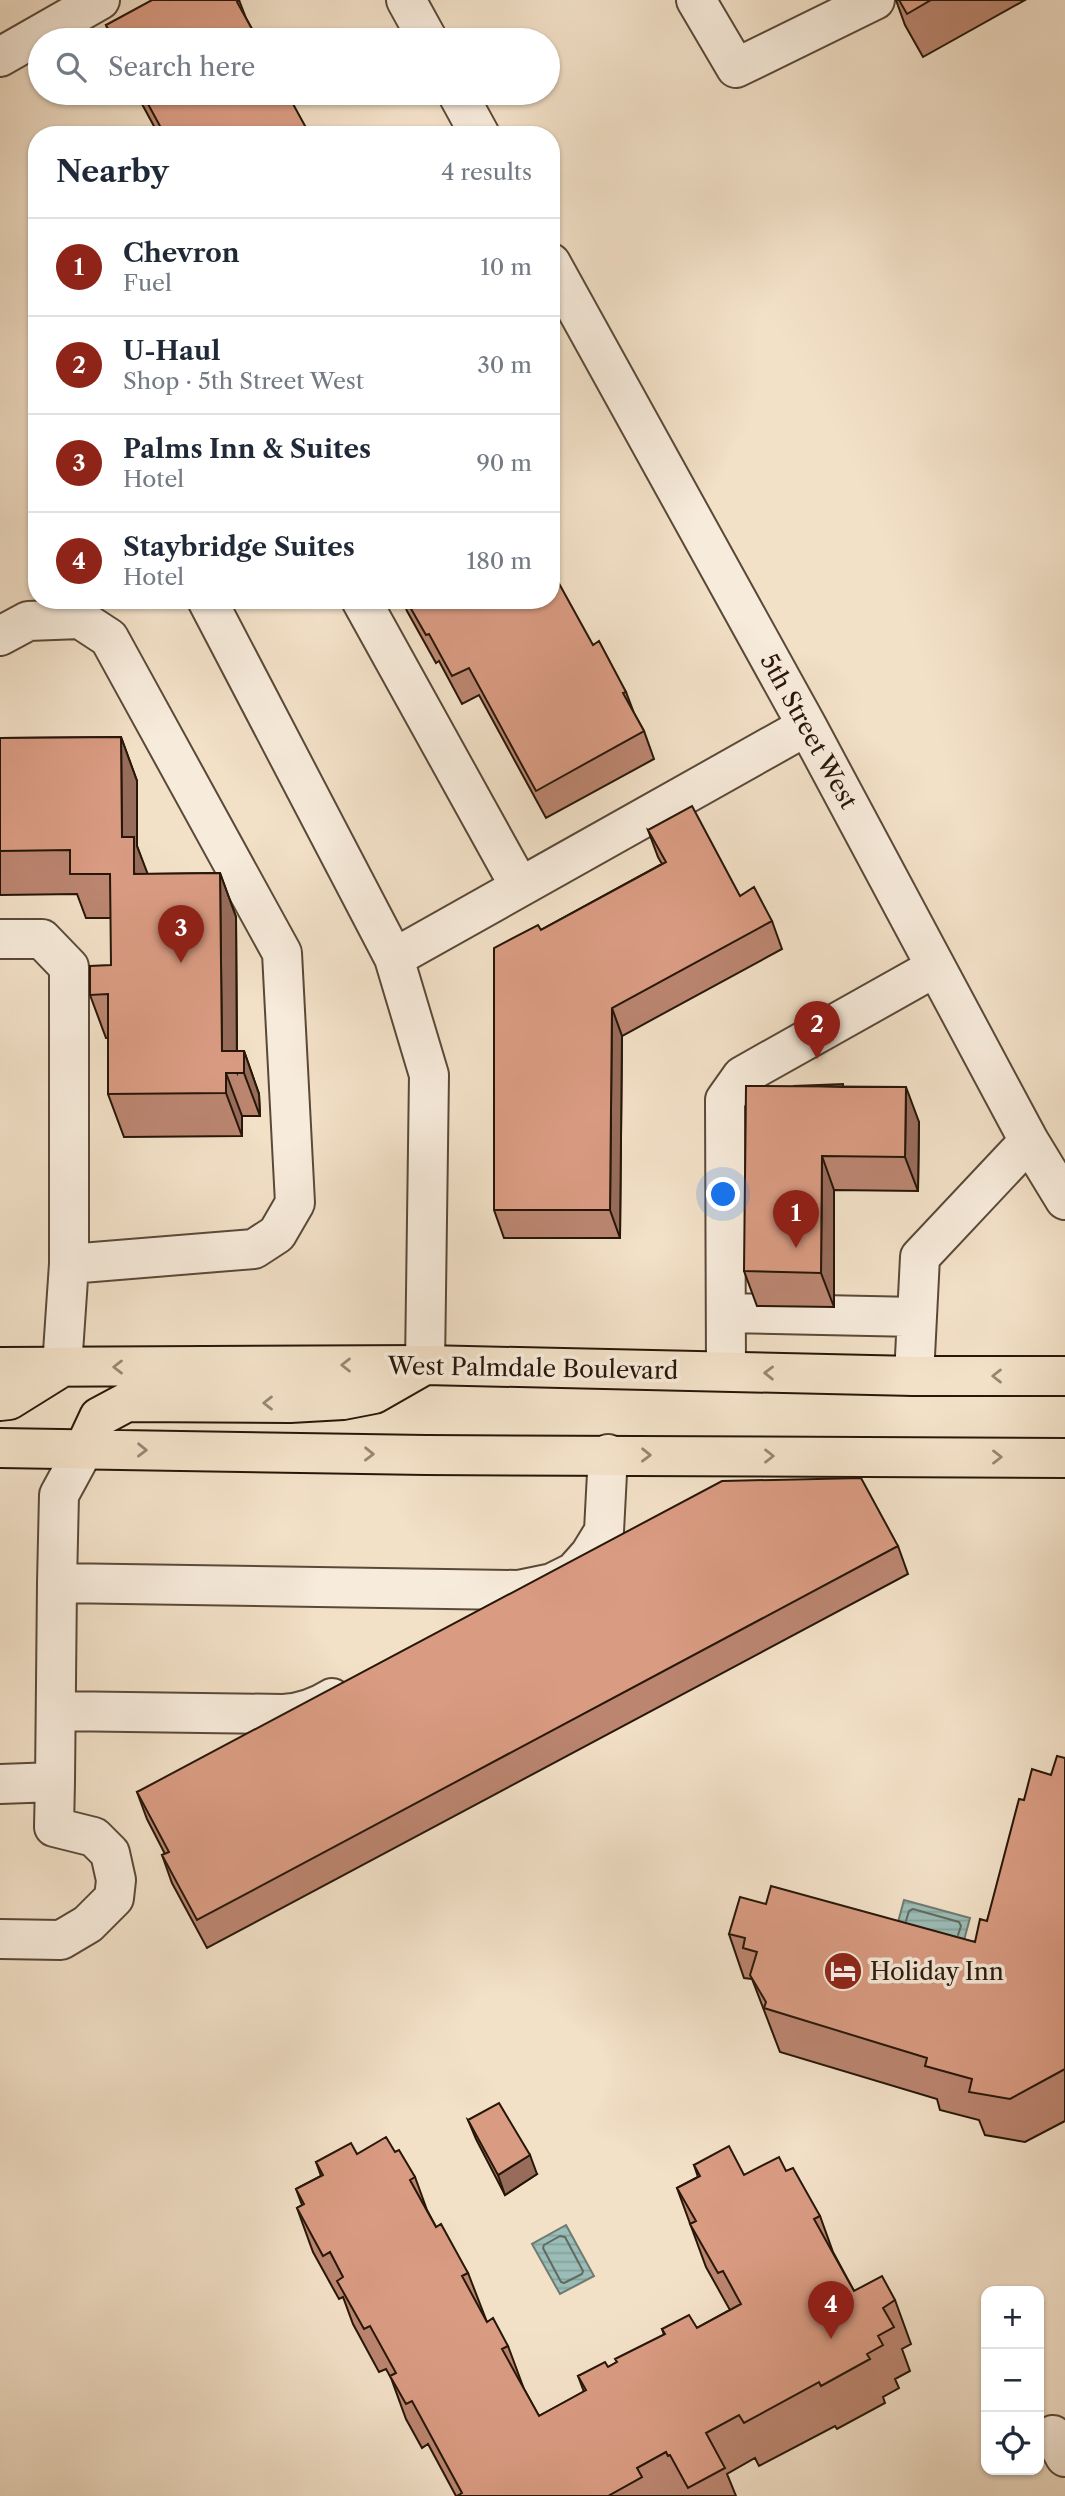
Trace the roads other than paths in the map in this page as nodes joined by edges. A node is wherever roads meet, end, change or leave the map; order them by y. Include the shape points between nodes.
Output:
1 (100, 0) edge
2 (406, 0) edge
3 (696, 0) edge
4 (875, 0) edge
5 (51, 28) edge
6 (421, 28) edge
7 (28, 41) edge
8 (0, 57) edge
9 (464, 105) edge
10 (475, 126) edge
11 (560, 279) edge
12 (211, 609) edge
13 (366, 609) edge
14 (0, 636) edge
15 (807, 726) junction
16 (520, 887) junction
17 (0, 939) edge
18 (394, 958) junction
19 (936, 967) junction
20 (1029, 1141) junction
21 (1065, 1200) edge
22 (69, 1264) junction
23 (726, 1313) junction
24 (917, 1317) junction
25 (425, 1365) junction
26 (0, 1367) edge
27 (62, 1367) junction
28 (726, 1371) junction
29 (914, 1376) junction
30 (1065, 1376) edge
31 (0, 1401) edge
32 (0, 1448) edge
33 (85, 1449) junction
34 (608, 1454) junction
35 (1065, 1458) edge
36 (57, 1583) junction
37 (518, 1590) junction
38 (459, 1624) edge
39 (364, 1680) edge
40 (56, 1711) junction
41 (55, 1782) junction
42 (0, 1784) edge
43 (0, 1939) edge

1 - 5 street
2 - 6 street
3 - 4 street via 736,68
7 - 8 street
9 - 10 street
11 - 15 street, 5th Street West
12 - 18 street
13 - 16 street
14 - 22 street via 28,621 80,619 108,638 282,953 295,1203 277,1234 254,1249
15 - 16 street
15 - 19 street, 5th Street West
16 - 18 street
17 - 22 street via 42,939 69,967
18 - 25 street via 429,1075
19 - 20 street, 5th Street West
19 - 23 street via 741,1076 726,1100
20 - 21 street, 5th Street West
20 - 24 street via 920,1257
22 - 27 street
23 - 24 street
23 - 28 street
24 - 29 street
25 -> 27 main road, West Palmdale Boulevard
25 - 28 main road, West Palmdale Boulevard
25 -> 33 main road via 374,1394 343,1400 127,1402 99,1416
26 - 27 main road, West Palmdale Boulevard
27 - 31 main road
29 -> 28 main road, West Palmdale Boulevard
30 -> 29 main road, West Palmdale Boulevard
32 - 33 main road
33 -> 34 main road
33 - 36 street via 59,1495
34 -> 35 main road
34 - 37 street via 604,1531 590,1554 563,1578
36 - 37 street
36 - 40 street
37 - 38 street
39 - 40 street via 300,1713
40 - 41 street
41 - 42 street
41 - 43 street via 54,1827 94,1837 110,1853 116,1880 114,1898 88,1924 61,1940

